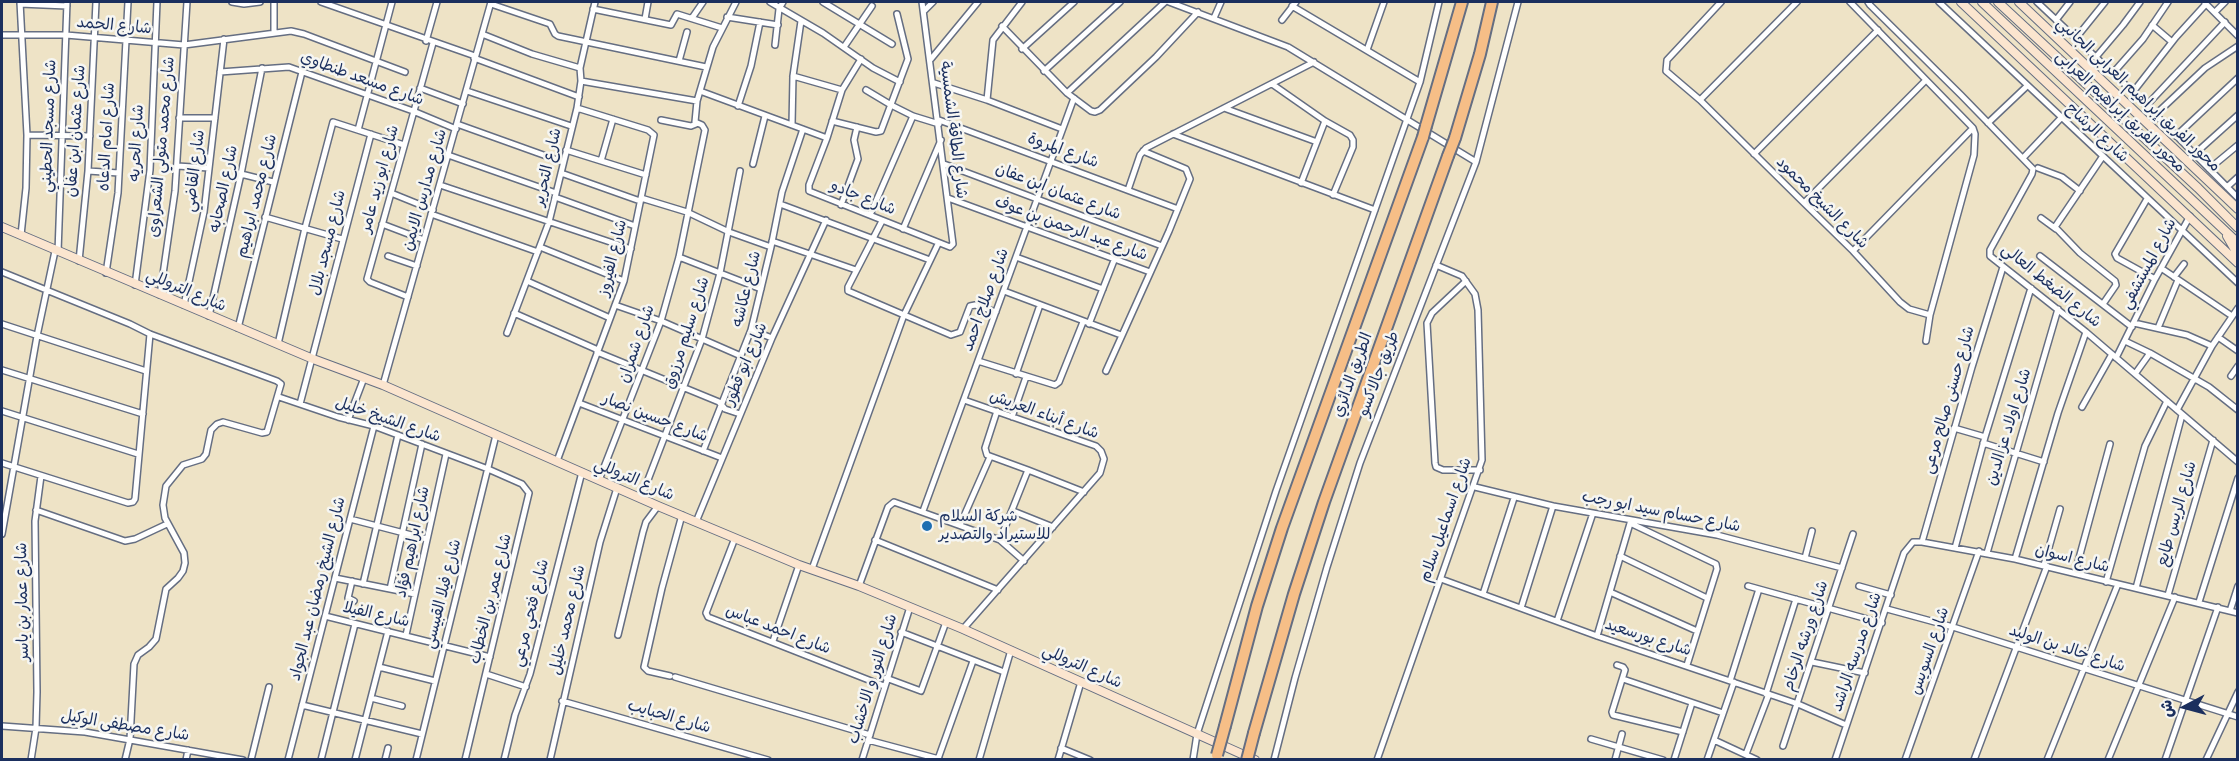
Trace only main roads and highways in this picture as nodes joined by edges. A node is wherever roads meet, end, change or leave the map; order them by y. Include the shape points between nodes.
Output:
1 (1461, 2) edge
2 (1492, 2) edge
3 (1217, 757) edge
4 (1246, 759) edge

1 - 3 highway, الطريق الدائري, bridge via 1425,131 1282,528
2 - 4 highway, الطريق الدائري, bridge via 1455,138 1320,511

